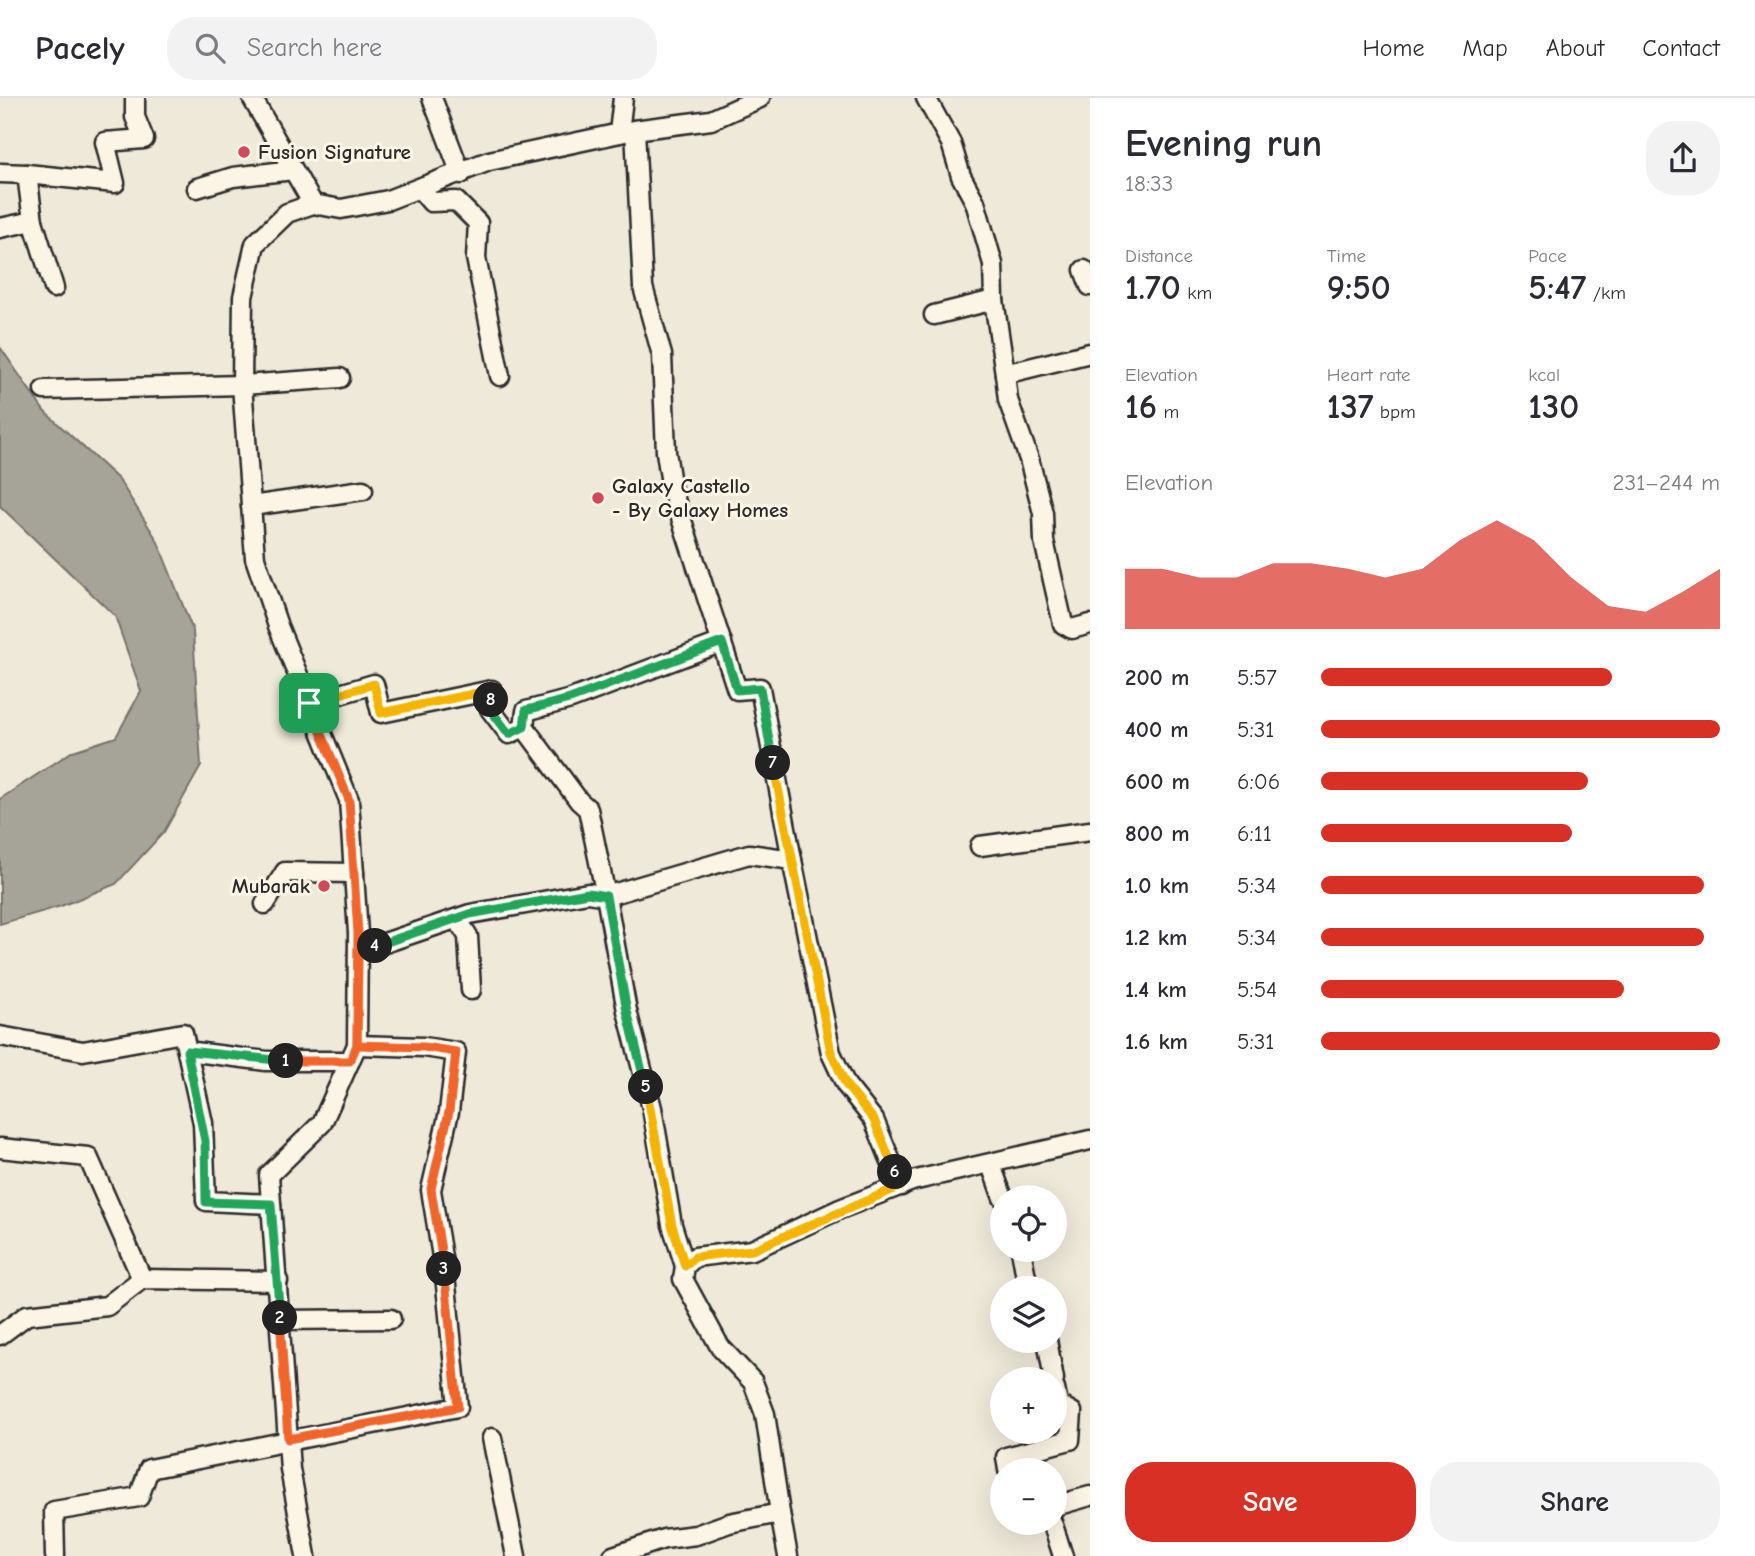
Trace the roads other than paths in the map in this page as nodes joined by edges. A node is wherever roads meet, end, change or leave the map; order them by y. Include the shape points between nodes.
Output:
1 (135, 98) edge
2 (252, 98) edge
3 (432, 98) edge
4 (623, 98) edge
5 (760, 98) edge
6 (926, 98) edge
7 (627, 132) junction
8 (293, 170) junction
9 (0, 173) edge
10 (27, 174) junction
11 (461, 174) junction
12 (197, 188) dead end
13 (419, 190) junction
14 (313, 204) junction
15 (33, 221) junction
16 (0, 228) edge
17 (54, 288) dead end
18 (994, 300) junction
19 (934, 315) dead end
20 (1090, 353) edge
21 (1005, 374) junction
22 (500, 376) dead end
23 (340, 378) dead end
24 (242, 385) junction
25 (44, 390) dead end
26 (363, 490) dead end
27 (251, 506) junction
28 (1090, 624) edge
29 (722, 642) junction
30 (309, 703) junction
31 (524, 727) junction
32 (1090, 831) edge
33 (980, 846) dead end
34 (792, 860) junction
35 (354, 873) junction
36 (606, 896) junction
37 (265, 904) dead end
38 (457, 919) junction
39 (358, 951) junction
40 (471, 990) dead end
41 (0, 1036) edge
42 (187, 1051) junction
43 (354, 1053) junction
44 (1090, 1140) edge
45 (0, 1148) edge
46 (991, 1165) junction
47 (998, 1185) edge
48 (901, 1186) junction
49 (271, 1204) junction
50 (685, 1266) junction
51 (142, 1279) junction
52 (278, 1282) junction
53 (391, 1319) dead end
54 (281, 1320) junction
55 (0, 1335) edge
56 (1067, 1409) edge
57 (492, 1438) dead end
58 (288, 1439) junction
59 (1067, 1441) edge
60 (1055, 1444) edge
61 (1006, 1458) edge
62 (1090, 1496) edge
63 (1067, 1503) edge
64 (780, 1513) junction
65 (1056, 1535) edge
66 (55, 1556) edge
67 (306, 1556) edge
68 (516, 1556) edge
69 (613, 1556) edge
70 (788, 1556) edge
71 (1063, 1556) edge

1 - 10 street via 135,117 144,139 105,142 115,183
2 - 8 street
3 - 11 street
4 - 7 street
5 - 7 street via 711,120
6 - 18 street via 951,144 987,235
7 - 11 street via 489,161
7 - 29 street via 643,287 662,355 672,490
8 - 12 street via 233,177
8 - 14 street
9 - 10 street
10 - 15 street
11 - 13 street
13 - 14 street via 341,209
13 - 22 street via 431,202 456,201 478,223 476,258
14 - 24 street via 287,214 255,244 243,297
15 - 16 street
15 - 17 street
18 - 19 street
18 - 21 street
20 - 21 street
21 - 28 street via 1008,400 1043,513 1044,541 1063,624 1072,629
23 - 24 street
24 - 25 street
24 - 27 street
26 - 27 street
27 - 30 street via 255,558
29 - 31 street via 570,699 526,710
29 - 34 street via 737,690 760,688
30 - 31 street via 374,684 381,713 492,690 490,709 509,734
30 - 35 street via 349,800
31 - 36 street via 588,809
32 - 33 street
34 - 36 street via 749,854
34 - 48 street via 831,1052 846,1085 874,1120
35 - 37 street via 285,872
35 - 39 street
36 - 38 street via 588,893
36 - 50 street via 627,1011 652,1108 665,1194
38 - 39 street
38 - 40 street via 468,936
39 - 43 street
41 - 42 street via 83,1052 183,1033
42 - 43 street via 266,1061
42 - 49 street via 205,1141 206,1202
43 - 49 street via 322,1123 269,1175
43 - 58 street via 424,1047 456,1052 449,1112 431,1189 458,1407
44 - 46 street
45 - 51 street via 88,1157
46 - 47 street
46 - 48 street
48 - 50 street via 752,1250 695,1257
49 - 52 street
50 - 64 street via 683,1279 720,1346 753,1382 765,1414
51 - 52 street
51 - 55 street via 107,1306 27,1315
52 - 54 street
53 - 54 street
54 - 58 street
56 - 59 street via 1072,1412
57 - 68 street
58 - 66 street via 149,1469 139,1497 54,1511
58 - 67 street
60 - 61 street
62 - 63 street
64 - 69 street via 664,1539
64 - 70 street
65 - 71 street

